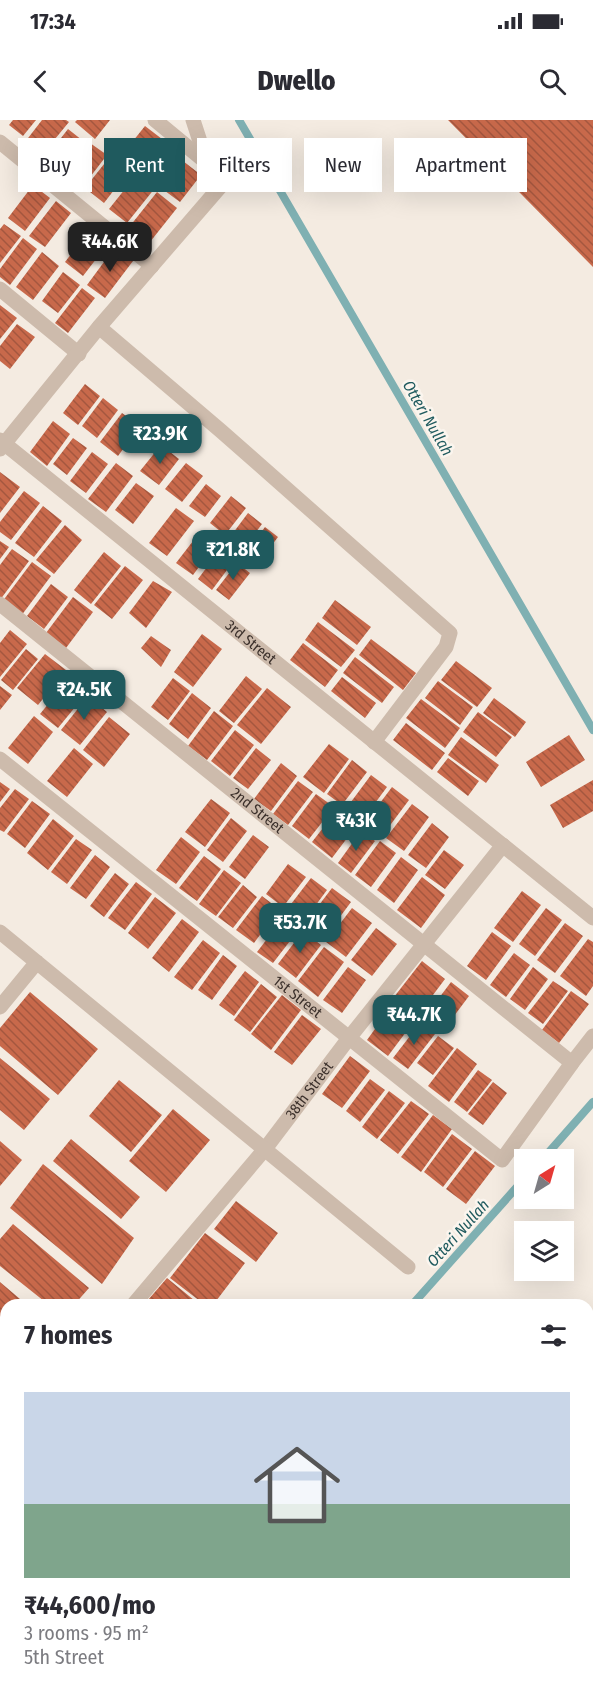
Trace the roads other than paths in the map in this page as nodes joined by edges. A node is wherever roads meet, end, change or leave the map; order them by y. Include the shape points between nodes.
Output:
1 (155, 120) edge
2 (194, 120) edge
3 (199, 138) edge
4 (0, 142) edge
5 (197, 155) edge
6 (216, 192) edge
7 (152, 266) junction
8 (0, 289) edge
9 (99, 327) junction
10 (79, 354) junction
11 (2, 444) edge
12 (0, 604) edge
13 (374, 742) junction
14 (0, 759) edge
15 (503, 845) junction
16 (593, 918) edge
17 (0, 932) edge
18 (424, 945) junction
19 (37, 962) junction
20 (0, 1007) edge
21 (593, 1036) edge
22 (349, 1038) junction
23 (572, 1063) junction
24 (266, 1149) junction
25 (408, 1267) dead end
26 (138, 1299) edge

1 - 5 street
2 - 3 street
4 - 7 street
6 - 7 street
7 - 9 street
8 - 10 street
9 - 10 street
9 - 13 street via 450,633 446,647
10 - 11 street
11 - 13 street, 3rd Street
12 - 18 street, 2nd Street
13 - 15 street, 3rd Street
14 - 22 street, 1st Street
15 - 16 street, 3rd Street
15 - 18 street, 38th Street
17 - 19 street
18 - 22 street, 38th Street
18 - 23 street, 2nd Street
19 - 20 street
19 - 24 street
21 - 23 street
22 - 23 street, 1st Street via 502,1160
22 - 24 street, 38th Street
24 - 25 street
24 - 26 street, 38th Street

